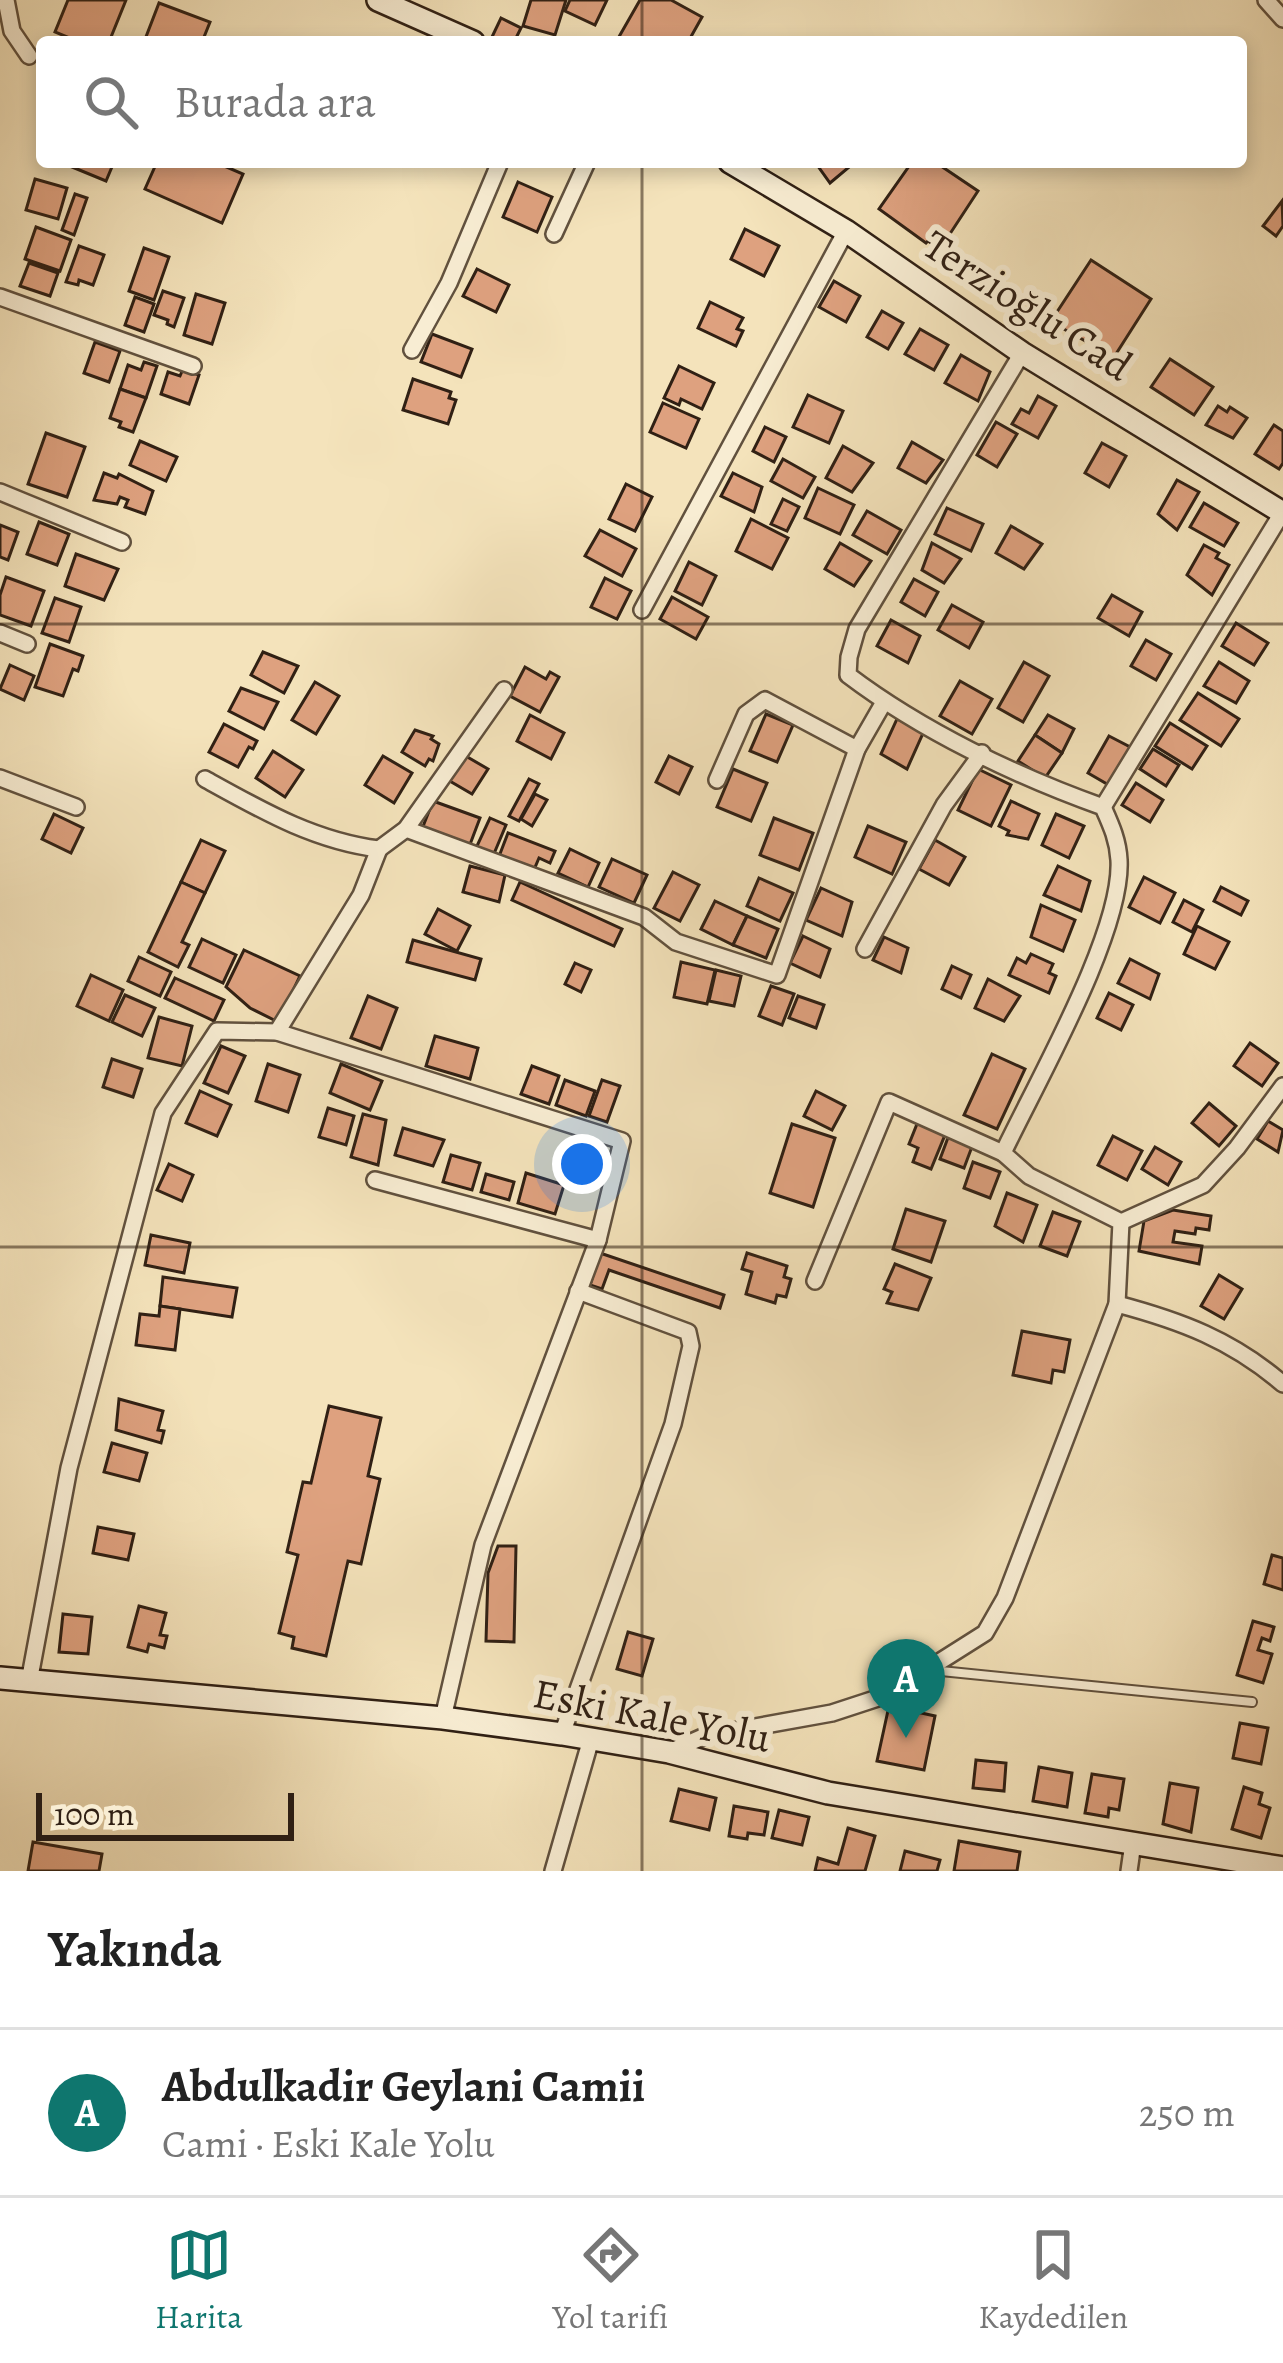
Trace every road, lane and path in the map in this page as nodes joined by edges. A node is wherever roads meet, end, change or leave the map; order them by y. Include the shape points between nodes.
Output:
1 (6, 0) edge
2 (379, 0) edge
3 (1266, 0) edge
4 (417, 7) edge
5 (1283, 19) edge
6 (463, 36) edge
7 (29, 56) dead end
8 (497, 168) edge
9 (584, 168) edge
10 (740, 168) edge
11 (846, 231) junction
12 (554, 234) dead end
13 (0, 297) edge
14 (412, 350) dead end
15 (1022, 353) junction
16 (193, 366) dead end
17 (0, 492) edge
18 (1282, 513) edge
19 (122, 542) dead end
20 (642, 610) dead end
21 (0, 633) edge
22 (27, 644) dead end
23 (504, 690) dead end
24 (884, 702) junction
25 (857, 749) junction
26 (982, 753) junction
27 (0, 778) edge
28 (205, 779) dead end
29 (717, 780) dead end
30 (76, 807) dead end
31 (1103, 807) junction
32 (406, 829) junction
33 (379, 849) junction
34 (865, 949) dead end
35 (277, 1032) junction
36 (1281, 1093) edge
37 (1003, 1153) junction
38 (375, 1180) dead end
39 (1121, 1222) junction
40 (598, 1240) junction
41 (815, 1281) dead end
42 (578, 1291) junction
43 (1117, 1304) junction
44 (1283, 1384) edge
45 (930, 1670) junction
46 (0, 1678) edge
47 (29, 1682) junction
48 (1252, 1702) dead end
49 (443, 1718) junction
50 (562, 1734) junction
51 (591, 1739) junction
52 (669, 1752) junction
53 (1133, 1843) junction
54 (1283, 1868) edge
55 (553, 1871) edge
56 (1129, 1871) edge

1 - 7 street via 12,31
2 - 4 street
3 - 5 street
4 - 6 street
8 - 14 street
9 - 12 street
10 - 11 street, Terzioğlu Cad
11 - 15 street, Terzioğlu Cad
11 - 20 street
13 - 16 street
15 - 18 street, Terzioğlu Cad
15 - 24 street via 857,629 848,675
17 - 19 street
18 - 31 street
21 - 22 street
23 - 32 street
24 - 25 street
24 - 26 street
25 - 29 street via 765,700 746,714
25 - 32 street via 777,975 676,942 644,917
26 - 31 street
26 - 34 street
27 - 30 street
28 - 33 street via 337,844
31 - 37 street via 1120,865 1106,934
32 - 33 street
33 - 35 street via 362,895
35 - 40 street via 622,1141
35 - 47 street via 217,1031 163,1113 69,1468
36 - 39 street via 1203,1185
37 - 39 street
37 - 41 street via 890,1102
38 - 40 street
39 - 43 street
40 - 42 street
42 - 49 street via 482,1545
42 - 50 street via 688,1332 691,1346 673,1424
43 - 44 street via 1189,1324
43 - 45 street via 1005,1598 985,1634
45 - 48 lane
45 - 52 street via 832,1713 705,1736
46 - 47 street, Eski Kale Yolu
47 - 49 street, Eski Kale Yolu
49 - 50 street, Eski Kale Yolu
50 - 51 street, Eski Kale Yolu
51 - 52 street, Eski Kale Yolu
51 - 55 street
52 - 53 street, Eski Kale Yolu via 829,1793
53 - 54 street, Eski Kale Yolu
53 - 56 street

